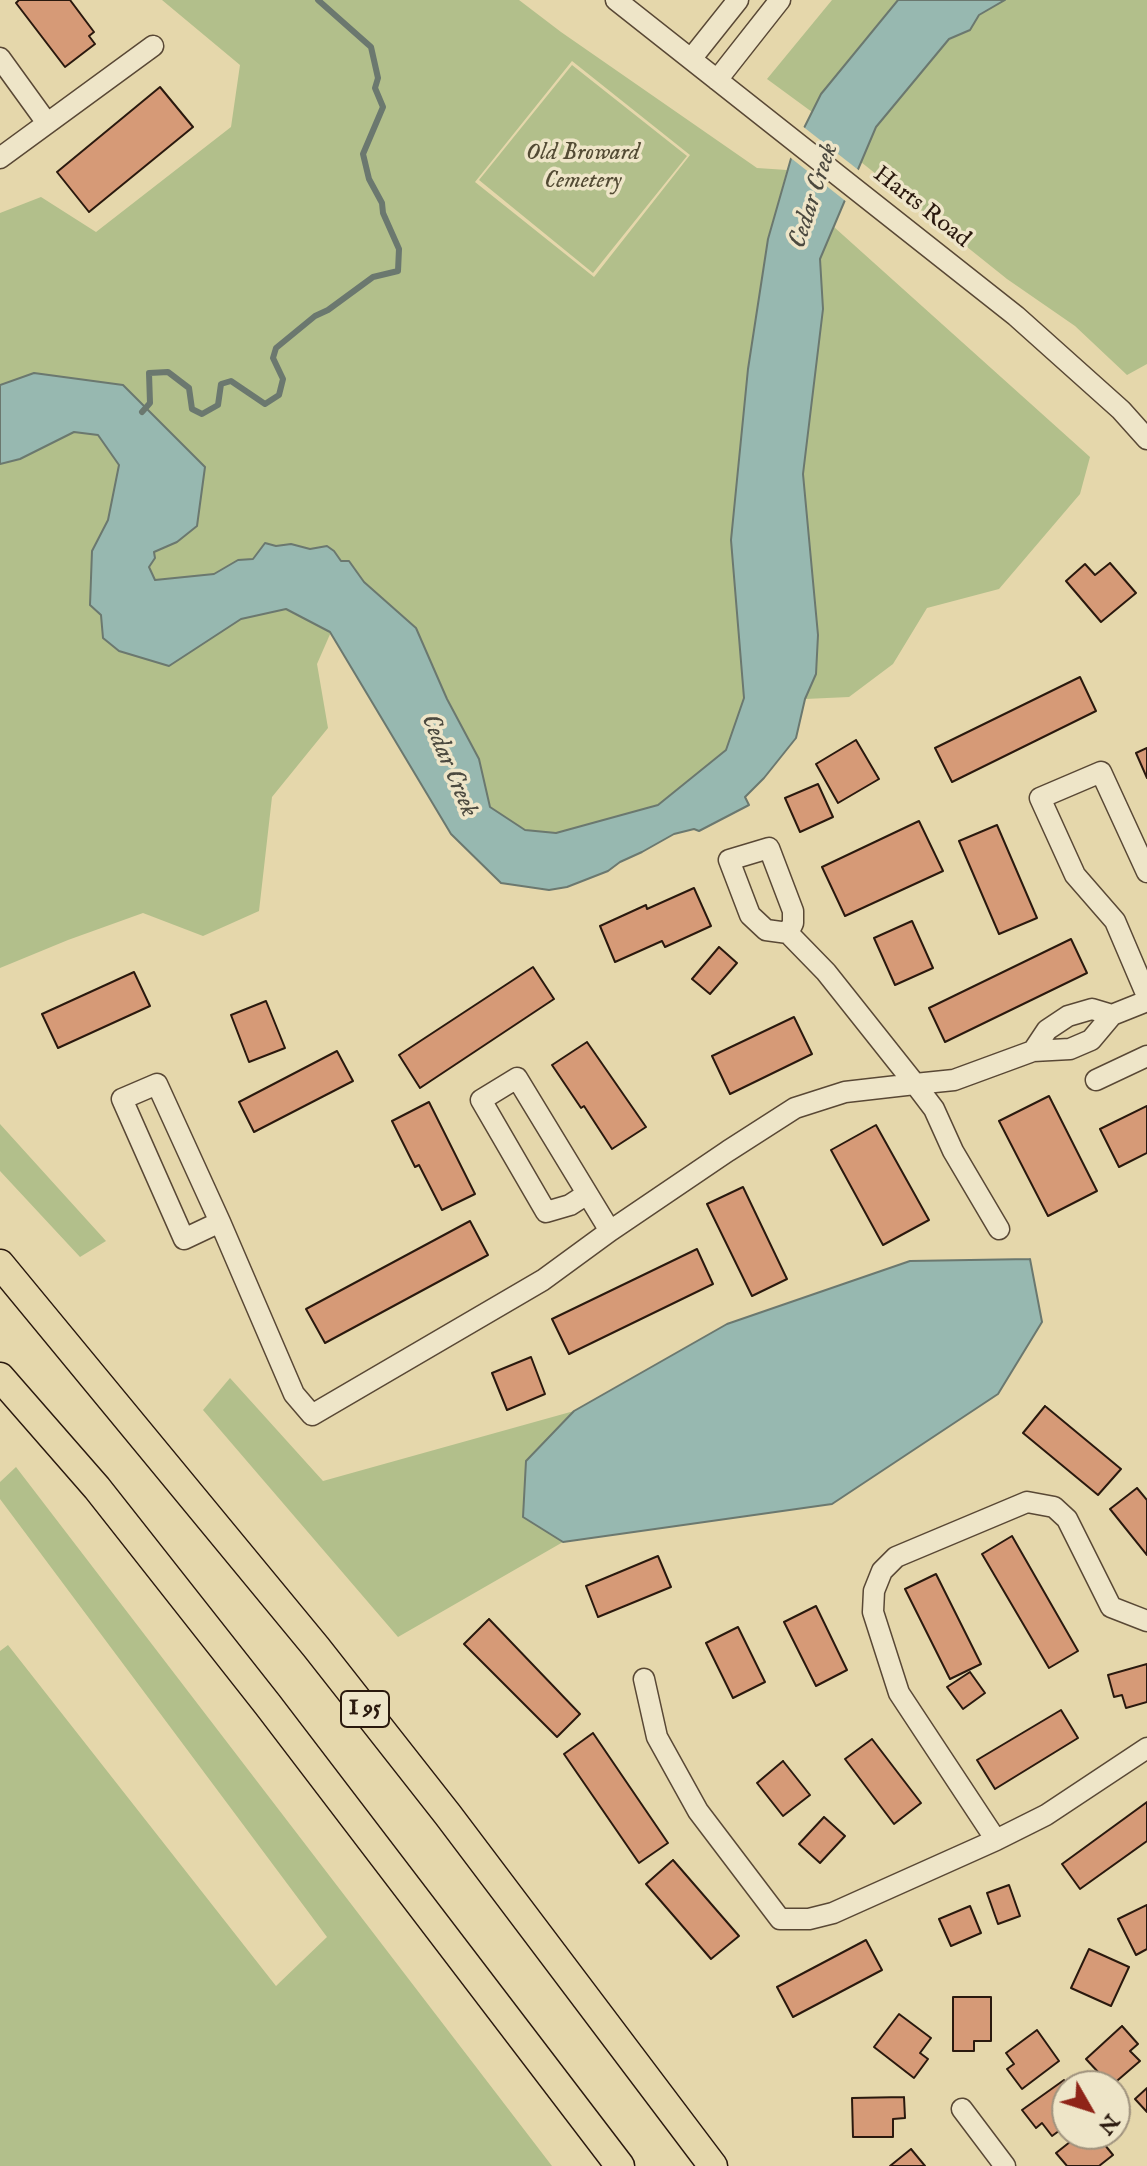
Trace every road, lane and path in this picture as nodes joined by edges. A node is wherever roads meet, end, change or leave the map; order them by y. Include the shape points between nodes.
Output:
1 (616, 0) edge
2 (738, 0) edge
3 (780, 0) edge
4 (153, 46) dead end
5 (0, 58) edge
6 (691, 59) junction
7 (717, 80) junction
8 (47, 123) junction
9 (0, 158) edge
10 (1147, 439) edge
11 (1147, 872) edge
12 (788, 933) dead end
13 (1147, 998) edge
14 (1112, 1015) junction
15 (1033, 1051) junction
16 (1147, 1056) edge
17 (1096, 1080) dead end
18 (915, 1084) junction
19 (587, 1194) junction
20 (220, 1222) junction
21 (999, 1229) dead end
22 (610, 1231) junction
23 (0, 1264) edge
24 (0, 1377) edge
25 (1147, 1621) edge
26 (644, 1679) dead end
27 (1147, 1748) edge
28 (996, 1840) junction
29 (962, 2109) dead end
30 (620, 2166) edge
31 (713, 2166) edge
32 (1005, 2166) edge

1 - 6 street, Harts Road
2 - 6 street
3 - 7 street
4 - 8 street
5 - 8 street
6 - 7 street, Harts Road
7 - 10 street, Harts Road via 1016,316
8 - 9 street
11 - 13 street via 1101,772 1040,798 1075,875 1115,921
12 - 18 street
13 - 14 street
14 - 15 street via 1091,1040 1070,1049
14 - 15 street via 1092,1009 1068,1016 1047,1030
15 - 18 street via 954,1080
16 - 17 street
18 - 21 street
18 - 22 street via 845,1092 795,1108
19 - 19 street via 517,1078 481,1100 546,1212
19 - 22 street
20 - 20 street via 184,1239 122,1099 157,1084
20 - 22 street via 294,1394 312,1415 543,1280
23 - 31 highway, I 95 via 316,1647
24 - 30 highway via 97,1488 268,1705
25 - 28 street via 1111,1607 1067,1519 1054,1507 1027,1502 896,1557 882,1571 873,1612 899,1693
26 - 28 street via 657,1737 698,1811 780,1919 833,1913
27 - 28 street via 1046,1815
29 - 32 street

